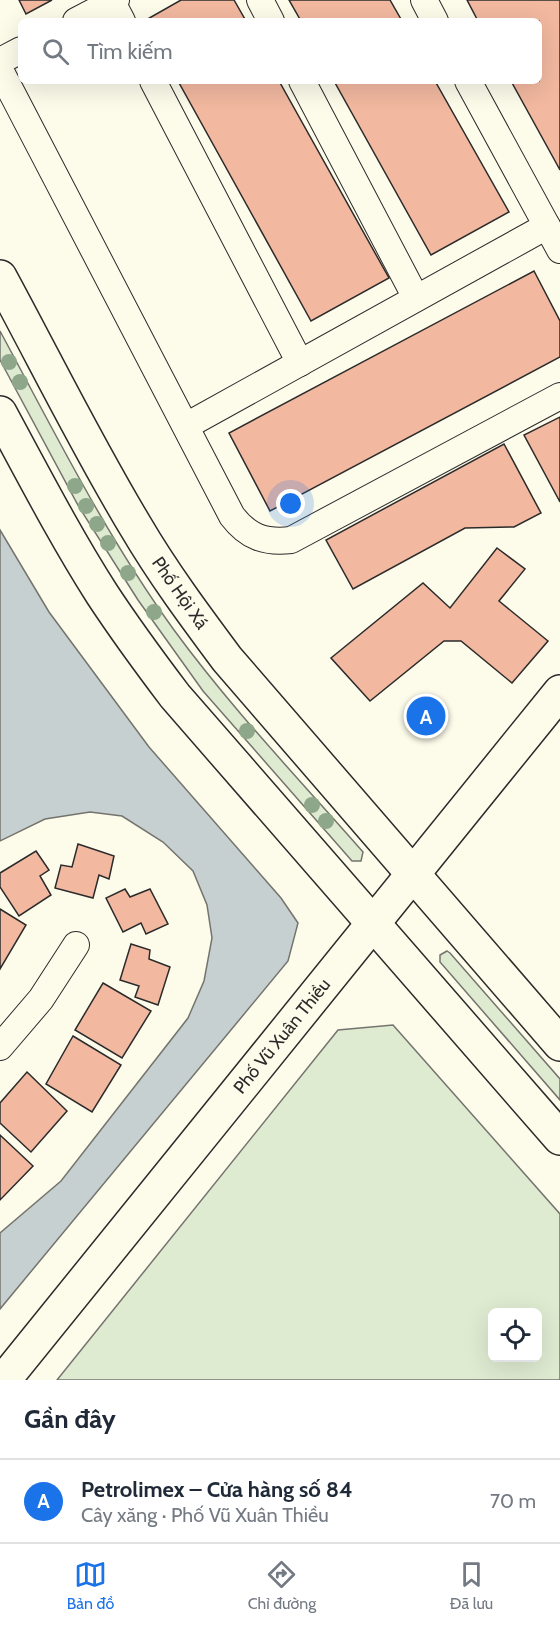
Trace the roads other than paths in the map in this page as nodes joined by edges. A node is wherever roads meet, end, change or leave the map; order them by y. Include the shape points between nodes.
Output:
1 (260, 0) edge
2 (424, 0) edge
3 (116, 8) edge
4 (85, 18) edge
5 (269, 18) edge
6 (433, 18) edge
7 (18, 52) edge
8 (0, 61) edge
9 (0, 70) edge
10 (155, 84) edge
11 (304, 84) edge
12 (470, 84) edge
13 (547, 226) junction
14 (560, 250) edge
15 (0, 277) edge
16 (416, 298) junction
17 (300, 363) junction
18 (560, 396) edge
19 (0, 413) edge
20 (186, 426) junction
21 (560, 692) edge
22 (414, 873) junction
23 (373, 923) junction
24 (76, 945) dead end
25 (560, 1044) edge
26 (0, 1047) edge
27 (560, 1138) edge
28 (4, 1380) edge

1 - 5 street
2 - 6 street
3 - 4 street
7 - 8 street
9 - 20 street
10 - 17 street
11 - 16 street
12 - 13 street
13 - 14 street
13 - 16 street
15 - 22 main road, Phố Hội Xá via 110,483 195,615 227,658
16 - 17 street
17 - 20 street
18 - 20 street via 291,540 278,542 258,538 240,527
19 - 23 main road via 70,542 137,646 175,696
21 - 22 main road, Phố Vũ Xuân Thiều
22 - 23 main road, Phố Vũ Xuân Thiều
22 - 25 main road, Phố Hội Xá
23 - 27 main road
23 - 28 main road, Phố Vũ Xuân Thiều
24 - 26 street via 40,999

